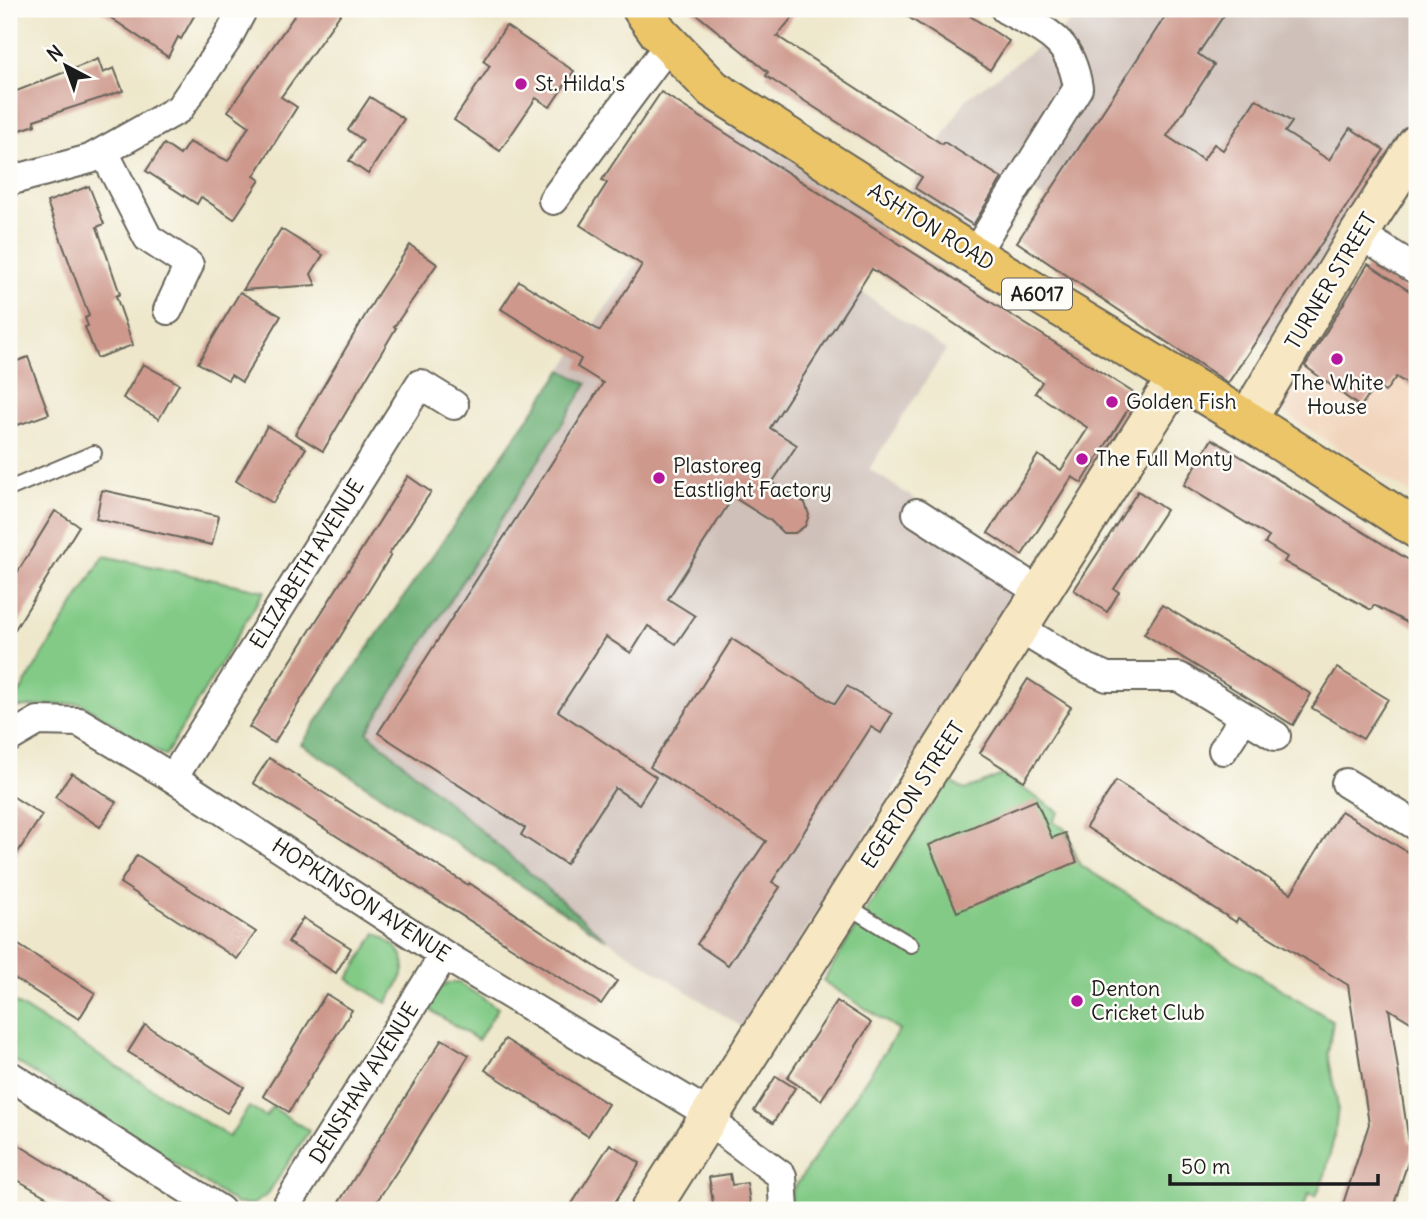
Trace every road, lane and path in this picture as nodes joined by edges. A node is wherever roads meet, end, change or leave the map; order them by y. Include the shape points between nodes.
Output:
1 (243, 9) edge
2 (642, 9) edge
3 (1004, 9) edge
4 (669, 44) junction
5 (1417, 145) edge
6 (104, 152) junction
7 (9, 181) edge
8 (553, 200) dead end
9 (1359, 233) junction
10 (974, 255) junction
11 (1417, 270) edge
12 (168, 310) dead end
13 (1176, 379) junction
14 (454, 405) dead end
15 (1247, 420) junction
16 (94, 453) dead end
17 (9, 489) edge
18 (917, 513) dead end
19 (1417, 529) edge
20 (1041, 593) junction
21 (1019, 628) junction
22 (1244, 717) junction
23 (1276, 736) dead end
24 (9, 738) edge
25 (1223, 750) dead end
26 (173, 778) junction
27 (1346, 783) dead end
28 (1417, 826) edge
29 (843, 903) junction
30 (911, 945) dead end
31 (444, 955) junction
32 (9, 1075) edge
33 (709, 1114) junction
34 (220, 1210) edge
35 (284, 1210) edge
36 (650, 1210) edge
37 (784, 1210) edge

1 - 6 street via 179,109
2 - 4 highway, A6017
3 - 10 street via 1053,36 1073,61 1078,88
4 - 8 street
4 - 10 highway, ASHTON ROAD / A6017 via 713,89
5 - 9 street, TURNER STREET
6 - 7 street
6 - 12 street via 148,238 189,265
9 - 11 street
9 - 15 street, TURNER STREET
10 - 13 highway, ASHTON ROAD / A6017
13 - 15 highway, ASHTON ROAD / A6017
13 - 20 street, EGERTON STREET
14 - 26 street, ELIZABETH AVENUE via 420,384
15 - 19 highway, ASHTON ROAD / A6017
16 - 17 lane
18 - 20 street
20 - 21 street, EGERTON STREET
21 - 22 street via 1107,677 1179,677
21 - 29 street, EGERTON STREET
22 - 23 street
22 - 25 street
24 - 26 street, HOPKINSON AVENUE via 38,721 79,722
26 - 31 street, HOPKINSON AVENUE
27 - 28 street
29 - 30 lane
29 - 33 street, EGERTON STREET
31 - 33 street, HOPKINSON AVENUE
31 - 35 street, DENSHAW AVENUE
32 - 34 street
33 - 36 street, EGERTON STREET
33 - 37 street, HOPKINSON AVENUE via 727,1135 782,1176

